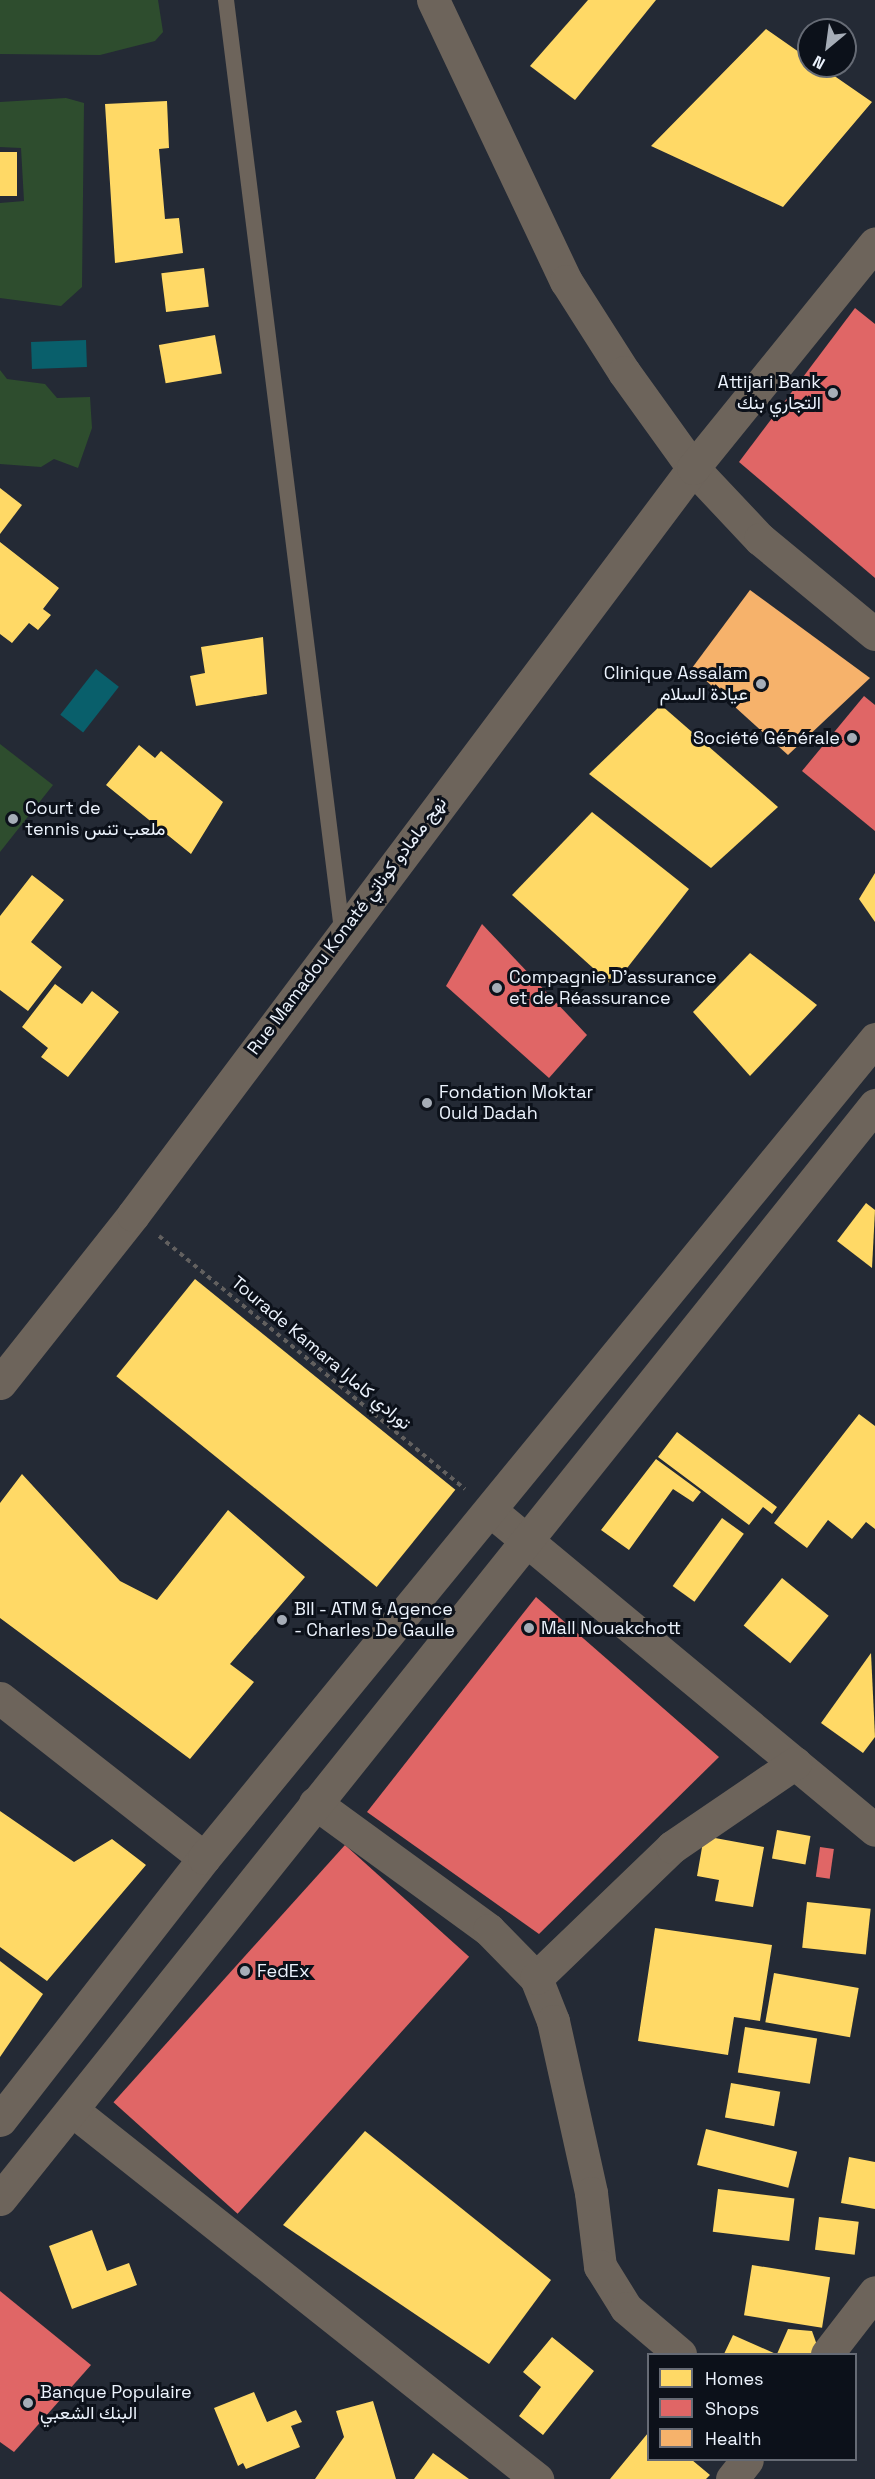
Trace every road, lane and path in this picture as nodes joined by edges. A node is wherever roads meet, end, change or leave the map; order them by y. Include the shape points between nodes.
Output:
1 (226, 0) edge
2 (434, 0) edge
3 (875, 243) edge
4 (693, 468) junction
5 (875, 634) edge
6 (342, 930) junction
7 (875, 1039) edge
8 (875, 1105) edge
9 (133, 1215) junction
10 (0, 1383) edge
11 (491, 1511) junction
12 (525, 1538) junction
13 (0, 1698) edge
14 (795, 1763) junction
15 (315, 1803) junction
16 (875, 1830) edge
17 (204, 1858) junction
18 (536, 1978) junction
19 (72, 2109) junction
20 (0, 2120) edge
21 (0, 2199) edge
22 (875, 2292) edge
23 (678, 2353) edge
24 (829, 2353) edge
25 (746, 2461) edge
26 (537, 2479) edge
27 (732, 2479) edge

1 - 6 lane
2 - 4 street via 566,281
3 - 4 street, Rue Mamadou Konaté نهج مامادو كوناتي
4 - 5 street via 760,539
4 - 6 street, Rue Mamadou Konaté نهج مامادو كوناتي
6 - 9 street, Rue Mamadou Konaté نهج مامادو كوناتي
7 - 11 street
8 - 12 street
9 - 10 street, Rue Mamadou Konaté نهج مامادو كوناتي
9 - 11 path, Tourade Kamara تورادي كامارا
11 - 12 street
11 - 17 street
12 - 14 street
12 - 15 street
13 - 17 street
14 - 16 street
14 - 18 street via 672,1847
15 - 18 street via 489,1930
15 - 19 street
17 - 20 street
18 - 23 street via 560,2055 591,2193 600,2266 626,2308
19 - 21 street
19 - 26 street
22 - 24 street
25 - 27 street

